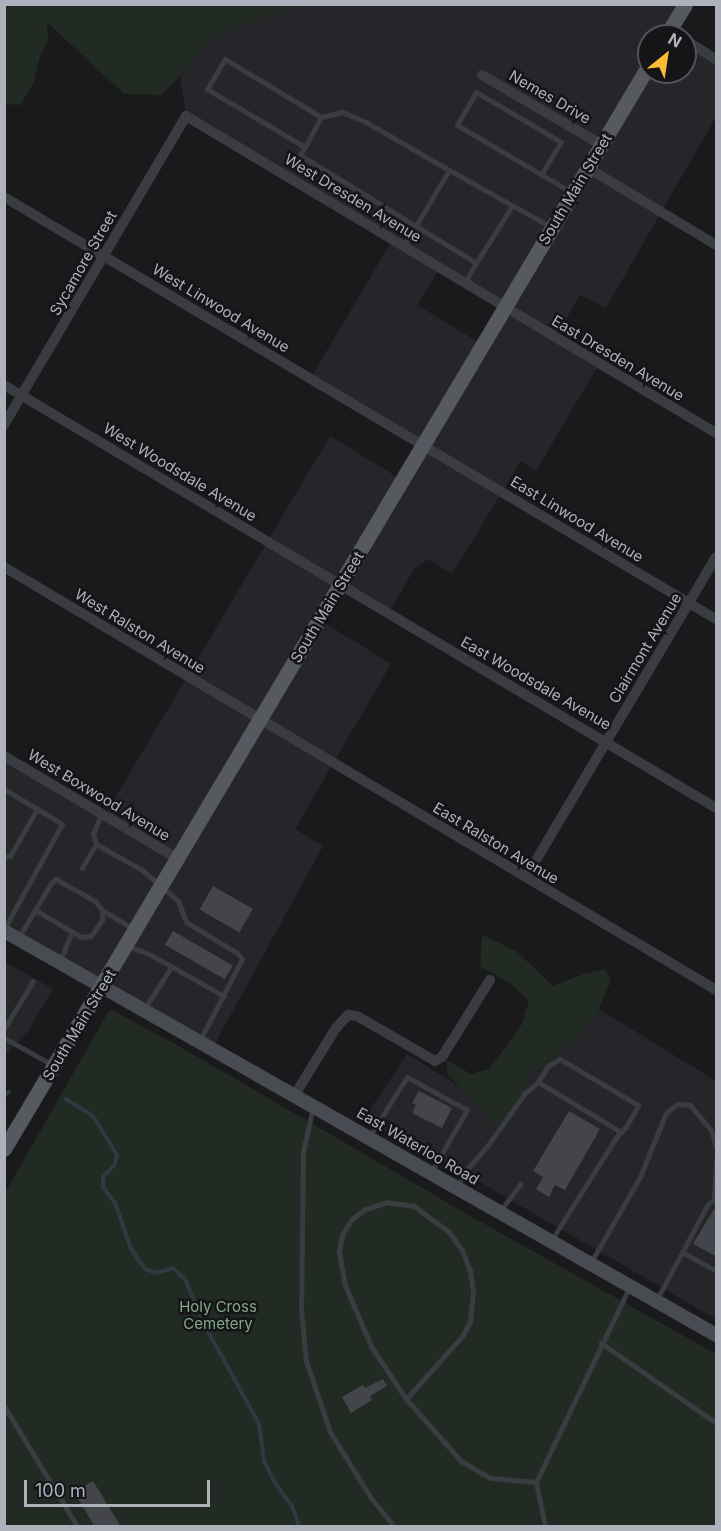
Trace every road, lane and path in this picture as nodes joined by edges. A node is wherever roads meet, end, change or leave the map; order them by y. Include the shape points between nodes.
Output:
1 (684, 5) edge
2 (676, 24) edge
3 (697, 47) edge
4 (717, 58) edge
5 (482, 75) dead end
6 (638, 84) edge
7 (186, 116) joint
8 (321, 117) junction
9 (602, 144) junction
10 (305, 147) junction
11 (588, 168) junction
12 (449, 170) junction
13 (541, 175) junction
14 (573, 193) junction
15 (4, 197) edge
16 (512, 206) junction
17 (415, 228) junction
18 (552, 228) junction
19 (717, 245) edge
20 (404, 246) junction
21 (104, 256) junction
22 (476, 263) junction
23 (464, 283) junction
24 (505, 308) junction
25 (4, 385) edge
26 (22, 395) junction
27 (4, 425) edge
28 (717, 433) edge
29 (423, 446) junction
30 (717, 557) edge
31 (4, 567) edge
32 (340, 584) junction
33 (690, 603) junction
34 (717, 619) edge
35 (260, 720) junction
36 (607, 742) junction
37 (4, 756) edge
38 (4, 789) edge
39 (717, 808) edge
40 (38, 809) junction
41 (101, 814) junction
42 (96, 844) junction
43 (4, 857) edge
44 (178, 859) junction
45 (82, 868) dead end
46 (526, 877) junction
47 (162, 887) junction
48 (35, 910) junction
49 (102, 910) junction
50 (4, 930) edge
51 (136, 930) junction
52 (72, 932) junction
53 (18, 939) junction
54 (127, 945) junction
55 (60, 963) junction
56 (171, 966) junction
57 (490, 980) dead end
58 (33, 981) dead end
59 (102, 987) junction
60 (717, 990) edge
61 (224, 996) junction
62 (144, 1010) junction
63 (4, 1029) edge
64 (4, 1038) edge
65 (199, 1041) junction
66 (55, 1067) junction
67 (538, 1082) junction
68 (294, 1096) junction
69 (314, 1105) junction
70 (621, 1132) junction
71 (369, 1137) junction
72 (717, 1146) edge
73 (4, 1149) edge
74 (717, 1162) edge
75 (431, 1172) junction
76 (520, 1184) dead end
77 (457, 1187) junction
78 (715, 1199) edge
79 (500, 1211) junction
80 (551, 1240) junction
81 (682, 1252) junction
82 (590, 1263) junction
83 (717, 1271) edge
84 (631, 1286) junction
85 (657, 1301) junction
86 (717, 1335) edge
87 (601, 1343) junction
88 (406, 1399) junction
89 (4, 1406) edge
90 (717, 1423) edge
91 (536, 1482) junction
92 (77, 1527) edge
93 (394, 1527) edge
94 (545, 1527) edge

1 - 2 main road
3 - 4 street
5 - 9 street, Nemes Drive
6 - 9 main road, South Main Street
7 - 20 street, West Dresden Avenue
7 - 21 street, Sycamore Street
8 - 10 lane
8 - 10 lane via 225,59 207,89
8 - 12 lane via 342,112
9 - 11 main road, South Main Street
10 - 17 lane via 300,155
11 - 14 main road, South Main Street
11 - 19 street
12 - 16 lane
12 - 17 lane
13 - 13 lane via 457,125 477,92 561,142
13 - 14 lane
14 - 18 main road, South Main Street
15 - 21 street, West Linwood Avenue
16 - 18 lane
16 - 22 lane
17 - 20 lane
17 - 22 lane
18 - 24 main road, South Main Street
20 - 23 street, West Dresden Avenue
21 - 26 street, Sycamore Street
21 - 29 street, West Linwood Avenue
22 - 23 lane
23 - 24 street, West Dresden Avenue
24 - 28 street, East Dresden Avenue
24 - 29 main road, South Main Street
25 - 26 street, West Woodsdale Avenue
26 - 27 street, Sycamore Street
26 - 32 street, West Woodsdale Avenue
29 - 32 main road, South Main Street
29 - 33 street, East Linwood Avenue
30 - 33 street, Clairmont Avenue
31 - 35 street, West Ralston Avenue
32 - 35 main road, South Main Street
32 - 36 street, East Woodsdale Avenue
33 - 34 street, East Linwood Avenue
33 - 36 street, Clairmont Avenue
35 - 44 main road, South Main Street
35 - 46 street, East Ralston Avenue
36 - 39 street, East Woodsdale Avenue
36 - 46 street, Clairmont Avenue
37 - 41 street, West Boxwood Avenue
38 - 40 lane
40 - 43 lane via 10,856
40 - 50 lane via 62,824 61,828
41 - 42 lane via 93,834
41 - 44 street, West Boxwood Avenue
42 - 45 lane
42 - 47 lane via 142,870
44 - 47 main road, South Main Street
46 - 60 street, East Ralston Avenue
47 - 51 main road, South Main Street
47 - 61 lane via 178,901 186,922 242,959
48 - 49 lane via 56,879 95,901
48 - 52 lane
48 - 53 lane
49 - 51 lane
49 - 52 lane via 102,920 91,936 81,937
50 - 53 main road, East Waterloo Road
51 - 54 main road, South Main Street
52 - 55 lane
53 - 55 main road, East Waterloo Road
54 - 56 lane
54 - 59 main road, South Main Street
55 - 59 main road, East Waterloo Road
56 - 61 lane
56 - 62 lane
57 - 68 street via 442,1057 435,1061 357,1016 344,1017
58 - 63 lane
59 - 62 main road, East Waterloo Road
59 - 66 main road, South Main Street
61 - 65 lane
62 - 65 main road, East Waterloo Road
64 - 66 lane
65 - 68 main road, East Waterloo Road
66 - 73 main road, South Main Street
67 - 70 lane
67 - 70 lane via 548,1066 560,1059 638,1105
67 - 77 lane via 525,1093
68 - 69 main road, East Waterloo Road
69 - 71 main road, East Waterloo Road
69 - 93 lane via 303,1152 301,1309 306,1361 330,1432
70 - 80 lane
71 - 75 main road, East Waterloo Road
71 - 75 lane via 407,1077 467,1110
72 - 82 lane via 711,1130 690,1105 677,1104 666,1113 639,1179
74 - 78 lane
75 - 77 main road, East Waterloo Road
76 - 79 lane
77 - 79 main road, East Waterloo Road
78 - 81 lane via 708,1204
79 - 80 main road, East Waterloo Road
80 - 82 main road, East Waterloo Road
81 - 83 lane
81 - 85 lane
82 - 84 main road, East Waterloo Road
84 - 85 main road, East Waterloo Road
84 - 87 lane
85 - 86 main road, East Waterloo Road
87 - 90 lane
87 - 91 lane
88 - 88 lane via 371,1346 339,1262 340,1243 351,1220 365,1209 387,1202 414,1206 449,1232 466,1260 473,1292 470,1321 463,1335
88 - 91 lane via 440,1440 474,1471 498,1481
89 - 92 lane
91 - 94 lane

